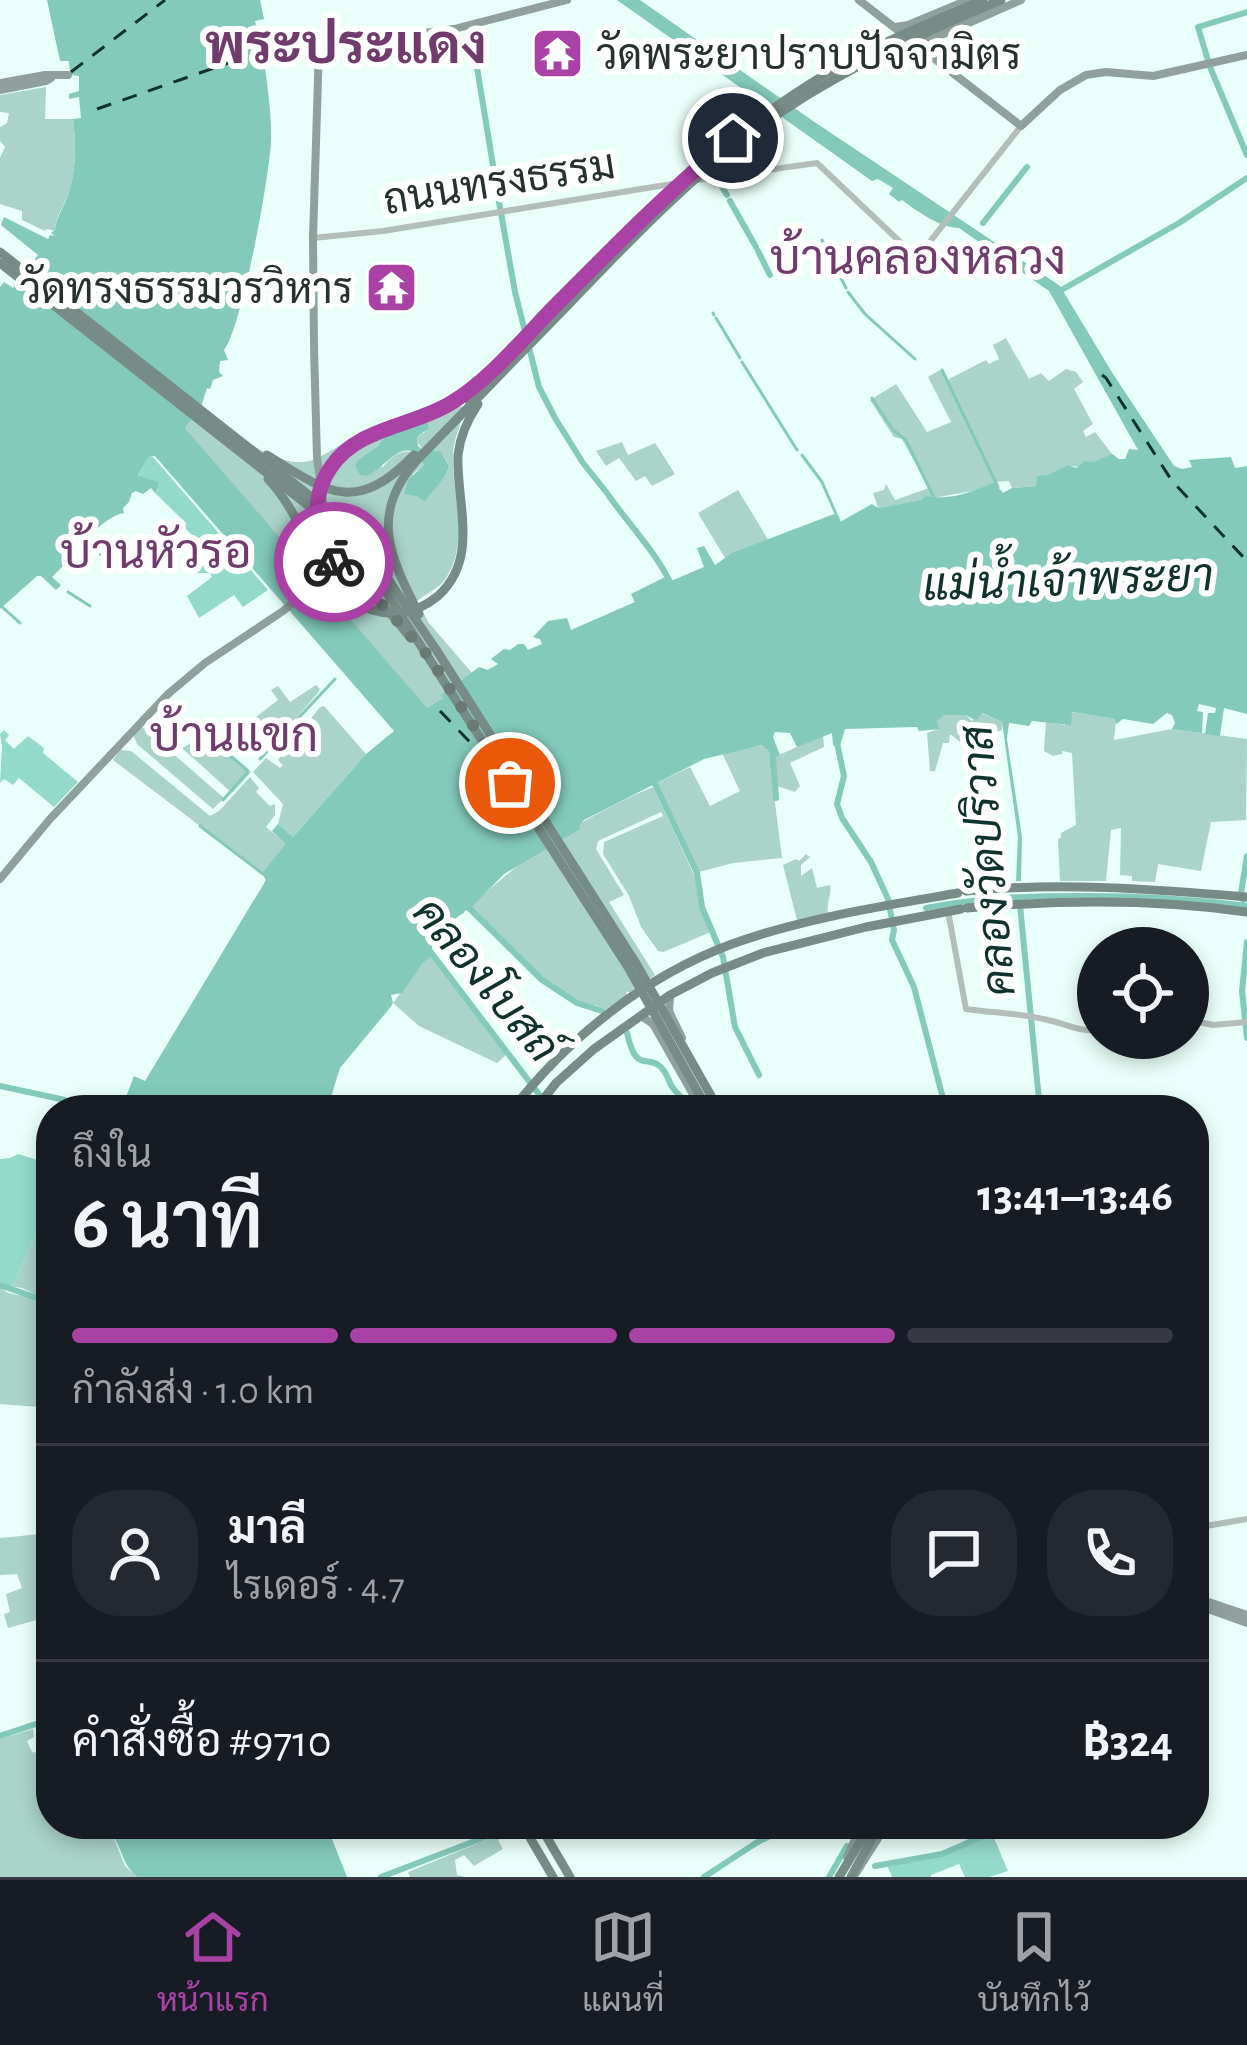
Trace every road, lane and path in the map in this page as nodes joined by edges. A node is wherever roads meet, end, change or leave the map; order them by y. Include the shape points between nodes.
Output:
1 (566, 0) edge
2 (859, 0) edge
3 (968, 0) edge
4 (983, 0) edge
5 (1001, 0) edge
6 (1021, 0) edge
7 (929, 16) junction
8 (894, 27) junction
9 (931, 39) junction
10 (916, 46) junction
11 (1247, 56) edge
12 (937, 62) junction
13 (68, 75) dead end
14 (50, 78) junction
15 (0, 87) edge
16 (1021, 126) junction
17 (314, 238) junction
18 (0, 252) edge
19 (0, 263) edge
20 (518, 351) junction
21 (236, 438) junction
22 (240, 450) junction
23 (433, 655) junction
24 (0, 879) edge
25 (1245, 906) edge
26 (948, 911) junction
27 (670, 995) junction
28 (641, 1016) junction
29 (1245, 1023) edge
30 (1209, 1024) edge
31 (1077, 1029) edge
32 (682, 1036) junction
33 (667, 1047) junction
34 (524, 1095) edge
35 (548, 1095) edge
36 (696, 1095) edge
37 (697, 1095) edge
38 (713, 1095) edge
39 (713, 1095) edge
40 (1247, 1519) edge
41 (1209, 1525) edge
42 (1209, 1606) edge
43 (1247, 1619) edge
44 (528, 1839) edge
45 (545, 1839) edge
46 (860, 1839) edge
47 (873, 1839) edge
48 (550, 1877) edge
49 (567, 1877) edge
50 (846, 1877) edge

1 - 17 main road via 454,29 320,47
2 - 8 main road
3 - 7 main road
4 - 20 main road via 876,47 763,116 668,194
5 - 20 main road via 898,45 780,112 656,214
6 - 9 main road
7 - 8 main road
7 - 9 main road via 909,30 912,38
8 - 10 main road
9 - 10 main road
9 - 12 main road
10 - 12 main road
11 - 16 main road via 1145,77 1086,74
12 - 16 main road
13 - 14 main road
14 - 15 main road
14 - 15 main road
16 - 17 street, ถนนทรงธรรม via 921,256 813,162
17 - 24 main road via 316,448 330,552 322,578 158,704
18 - 21 main road
19 - 22 main road
20 - 21 main road via 406,463 366,490 321,488
20 - 22 main road via 464,429 461,554 451,582 419,608 379,611 349,598 284,497
20 - 23 main road via 410,468 391,502 391,555
20 - 23 main road via 454,401 351,446 319,494 316,519 331,558
21 - 23 main road via 346,527
22 - 23 main road via 340,532
23 - 37 main road via 628,967
23 - 38 main road via 616,929
25 - 26 main road via 1021,903
25 - 34 main road via 1220,896 1018,887 763,934 669,973 566,1048
26 - 27 main road via 763,953
26 - 31 street via 967,1009
27 - 28 main road
27 - 32 main road
28 - 33 main road
28 - 35 main road
29 - 30 street
32 - 33 main road via 672,1033
32 - 39 main road
33 - 36 main road
40 - 41 street
42 - 43 main road
44 - 48 main road
45 - 49 main road
46 - 50 main road
47 - 50 main road

